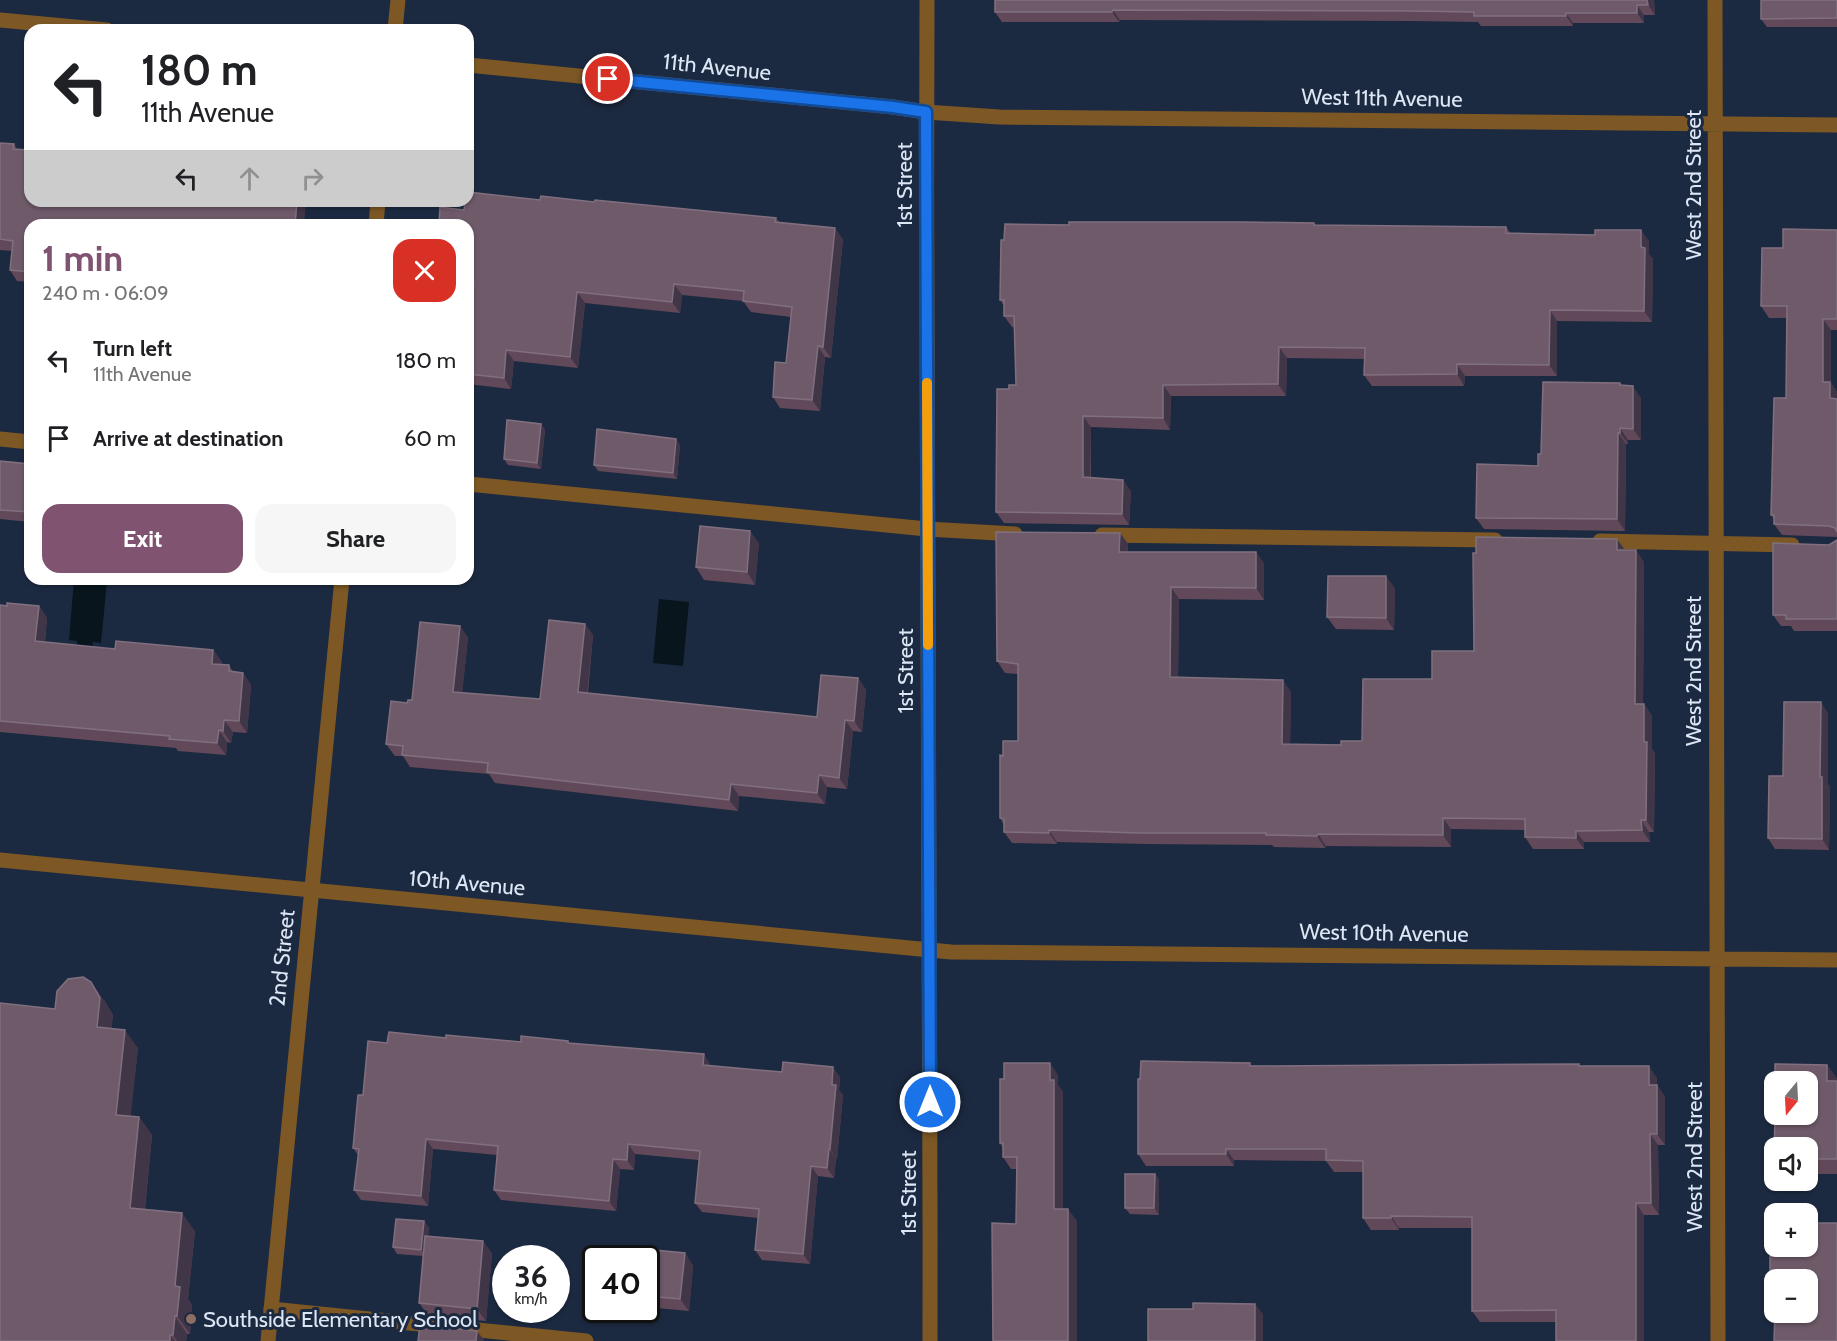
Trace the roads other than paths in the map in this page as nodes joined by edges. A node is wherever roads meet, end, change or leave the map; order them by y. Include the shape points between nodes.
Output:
1 (398, 0) edge
2 (927, 0) edge
3 (1715, 0) edge
4 (0, 20) edge
5 (43, 24) edge
6 (396, 24) edge
7 (474, 66) edge
8 (926, 112) junction
9 (1716, 124) junction
10 (1837, 125) edge
11 (0, 439) edge
12 (24, 441) edge
13 (474, 485) edge
14 (927, 529) junction
15 (1031, 534) edge
16 (1089, 535) edge
17 (1512, 540) edge
18 (1583, 541) edge
19 (1715, 543) junction
20 (1805, 546) edge
21 (341, 585) edge
22 (0, 860) edge
23 (311, 890) junction
24 (930, 950) junction
25 (1717, 959) junction
26 (1837, 960) edge
27 (271, 1309) junction
28 (268, 1341) edge
29 (586, 1341) edge
30 (930, 1341) edge
31 (1718, 1341) edge

1 - 6 street
2 - 8 street, 1st Street
3 - 9 street, West 2nd Street
4 - 5 street
7 - 8 street, 11th Avenue
8 - 9 street, West 11th Avenue via 999,117
8 - 14 street, 1st Street
9 - 10 street, West 11th Avenue
9 - 19 street, West 2nd Street
11 - 12 street
13 - 14 street
14 - 15 street
14 - 24 street, 1st Street
16 - 17 street
18 - 19 street
19 - 20 street
19 - 25 street, West 2nd Street
21 - 23 street, 2nd Street
22 - 23 street, 10th Avenue
23 - 24 street, 10th Avenue
23 - 27 street, 2nd Street
24 - 25 street, West 10th Avenue
24 - 30 street, 1st Street
25 - 26 street, West 10th Avenue
25 - 31 street, West 2nd Street
27 - 28 street, 2nd Street
27 - 29 street

